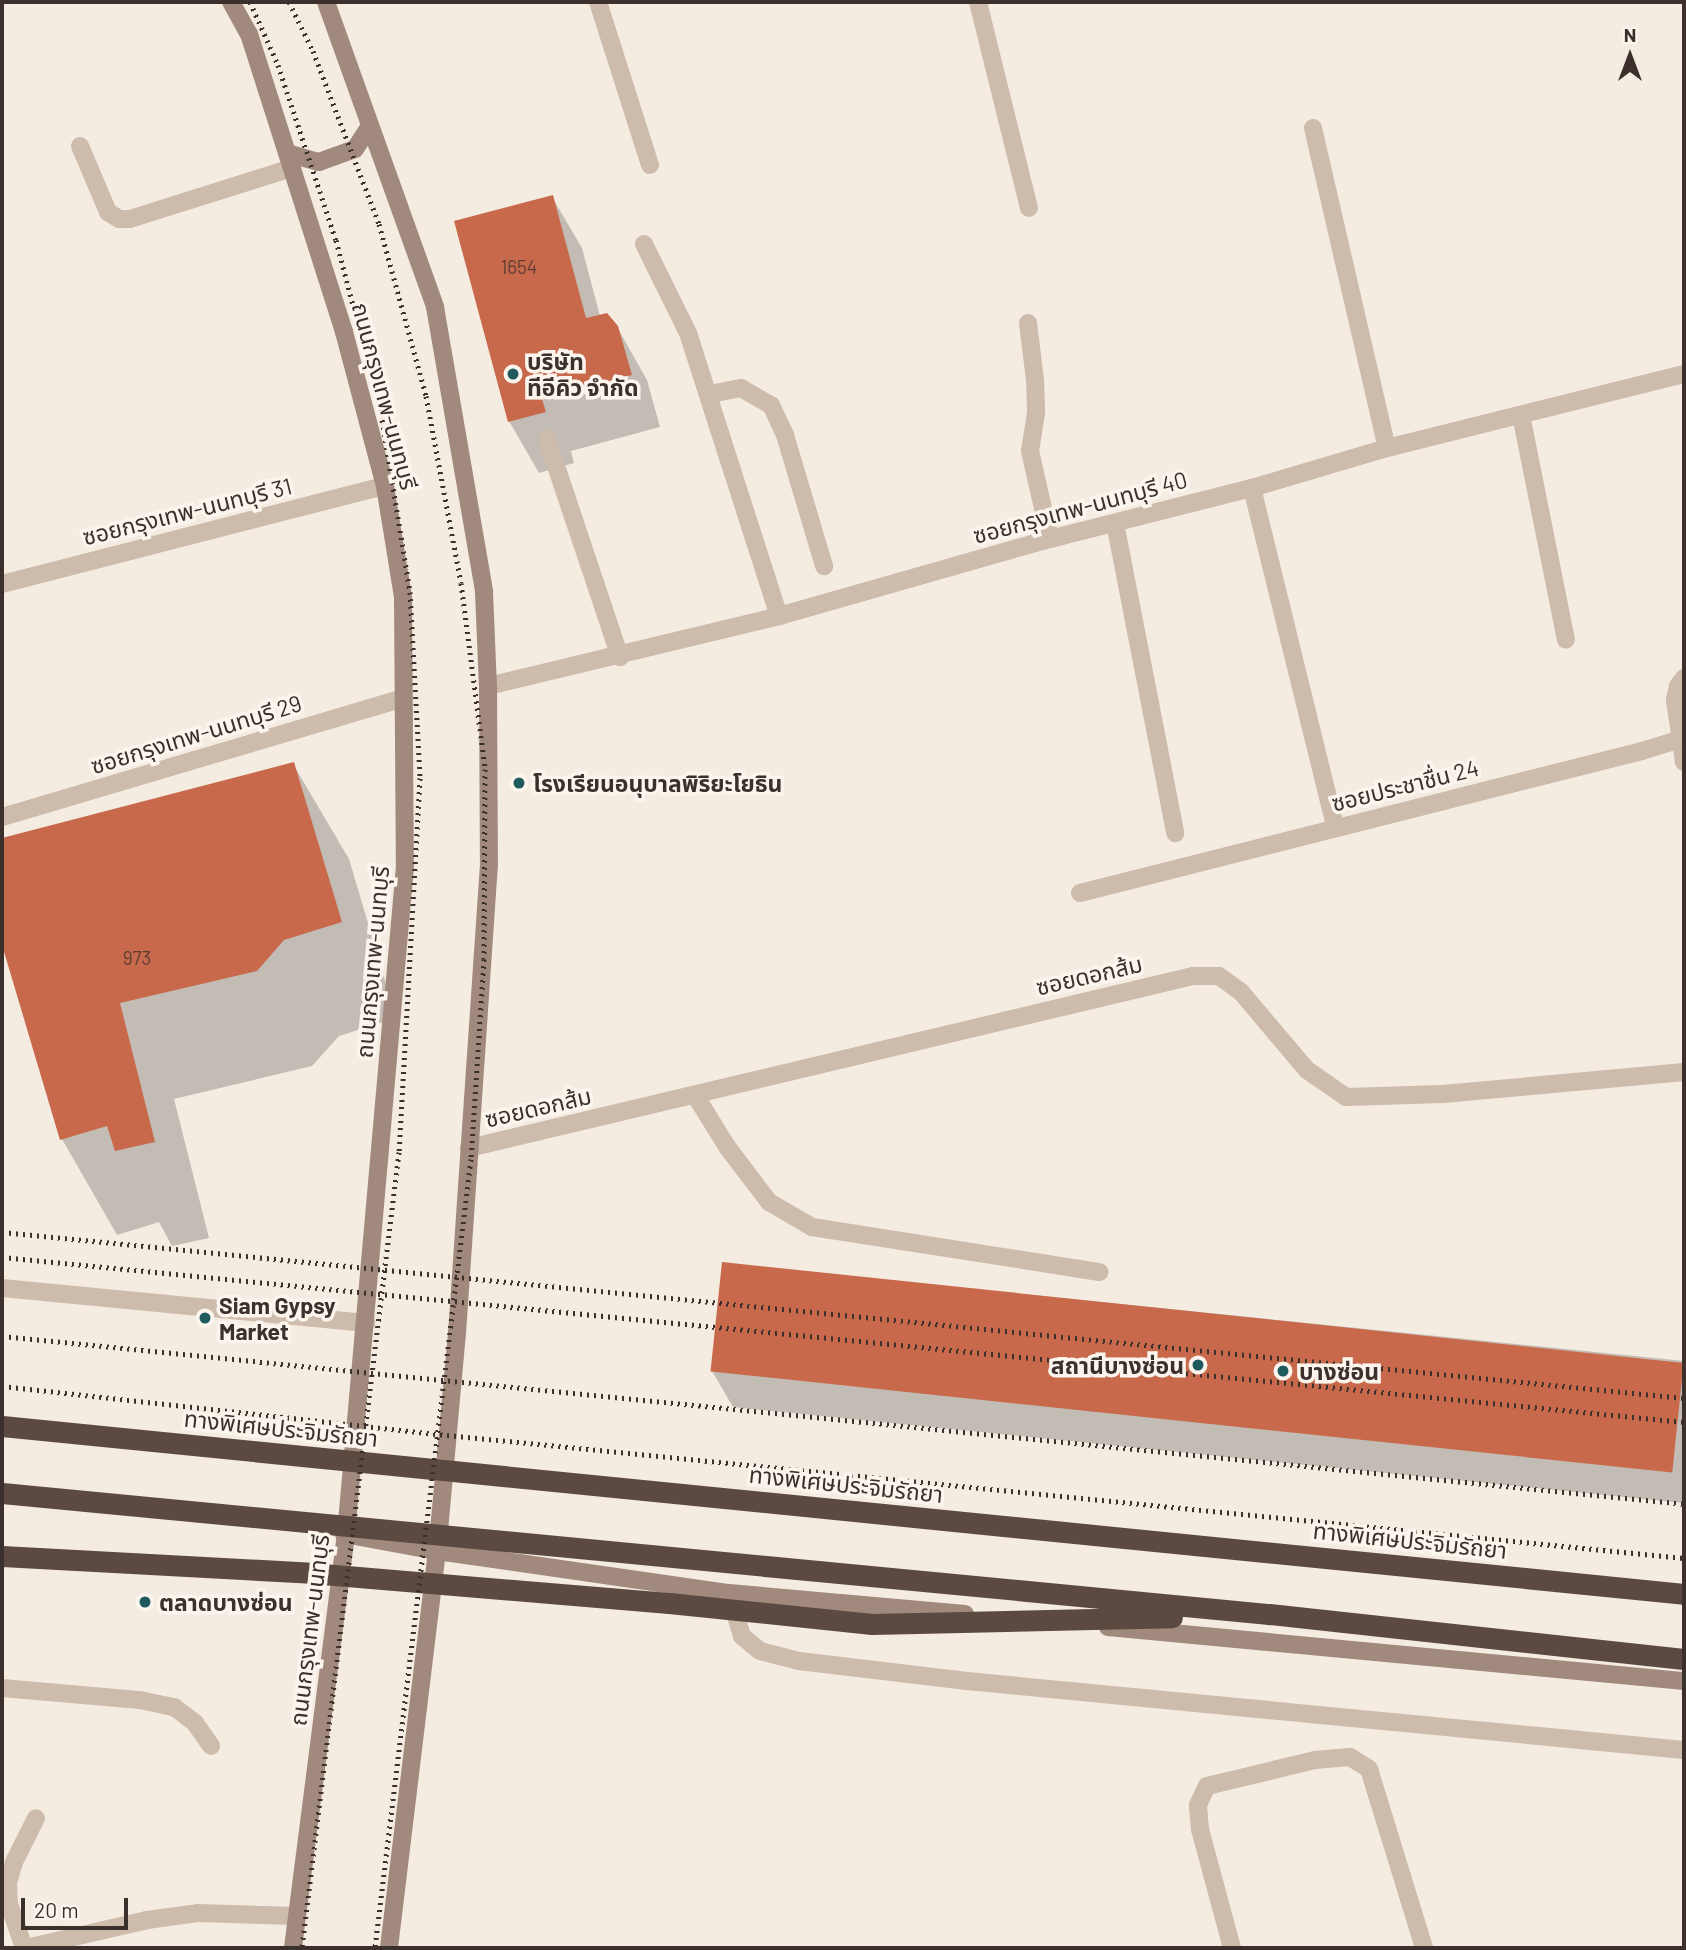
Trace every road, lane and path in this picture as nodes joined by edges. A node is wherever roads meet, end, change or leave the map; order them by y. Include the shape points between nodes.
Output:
1 (231, 2) edge
2 (326, 2) edge
3 (598, 2) edge
4 (978, 2) edge
5 (370, 126) junction
6 (1313, 128) dead end
7 (80, 146) dead end
8 (289, 160) junction
9 (650, 165) dead end
10 (1029, 208) dead end
11 (644, 244) dead end
12 (1028, 323) dead end
13 (1684, 374) edge
14 (710, 394) junction
15 (1521, 415) junction
16 (547, 439) dead end
17 (1387, 448) junction
18 (385, 486) junction
19 (1252, 488) junction
20 (1115, 523) junction
21 (1050, 538) junction
22 (824, 566) dead end
23 (2, 584) edge
24 (779, 616) junction
25 (1566, 640) dead end
26 (620, 657) junction
27 (1684, 678) edge
28 (488, 686) junction
29 (404, 698) junction
30 (1681, 739) junction
31 (1684, 762) edge
32 (2, 817) edge
33 (1335, 827) junction
34 (1175, 833) dead end
35 (1080, 892) dead end
36 (1684, 1073) edge
37 (695, 1095) junction
38 (469, 1148) junction
39 (1100, 1272) dead end
40 (2, 1288) edge
41 (366, 1323) junction
42 (2, 1426) edge
43 (2, 1483) edge
44 (2, 1493) edge
45 (346, 1534) junction
46 (437, 1552) junction
47 (2, 1556) edge
48 (729, 1593) junction
49 (1684, 1594) edge
50 (1269, 1614) junction
51 (1684, 1659) edge
52 (1684, 1681) edge
53 (2, 1688) edge
54 (211, 1746) dead end
55 (1684, 1751) edge
56 (36, 1818) dead end
57 (297, 1916) junction
58 (25, 1948) edge
59 (293, 1948) edge
60 (389, 1948) edge
61 (1232, 1948) edge
62 (1424, 1948) edge

1 - 8 main road, ถนนกรุงเทพ-นนทบุรี via 249,34
2 - 5 main road
3 - 9 street
4 - 10 street
5 - 8 main road via 355,149 319,162
5 - 28 main road via 435,307 484,593
6 - 17 street
7 - 8 street via 108,212 119,219 130,219
8 - 18 main road, ถนนกรุงเทพ-นนทบุรี via 344,331
11 - 14 street via 688,333
12 - 21 street via 1036,413 1030,451
13 - 15 street, ซอยกรุงเทพ-นนทบุรี 40
14 - 22 street via 741,388 771,405 785,435
14 - 24 street
15 - 17 street, ซอยกรุงเทพ-นนทบุรี 40
15 - 25 street
16 - 26 street
17 - 19 street, ซอยกรุงเทพ-นนทบุรี 40
18 - 23 street, ซอยกรุงเทพ-นนทบุรี 31
18 - 29 main road, ถนนกรุงเทพ-นนทบุรี via 403,597
19 - 20 street, ซอยกรุงเทพ-นนทบุรี 40
19 - 33 street
20 - 21 street, ซอยกรุงเทพ-นนทบุรี 40
20 - 34 street
21 - 24 street, ซอยกรุงเทพ-นนทบุรี 40
24 - 26 street, ซอยกรุงเทพ-นนทบุรี 40
26 - 28 street, ซอยกรุงเทพ-นนทบุรี 40
27 - 30 street via 1675,700
28 - 38 main road via 488,863
29 - 32 street, ซอยกรุงเทพ-นนทบุรี 29
29 - 41 main road, ถนนกรุงเทพ-นนทบุรี via 405,866
30 - 31 street
30 - 33 street, ซอยประชาชื่น 24
33 - 35 street, ซอยประชาชื่น 24
36 - 37 street, ซอยดอกส้ม via 1418,1096 1346,1097 1307,1070 1241,992 1219,976 1193,976
37 - 38 street, ซอยดอกส้ม
37 - 39 street via 769,1202 813,1227
38 - 46 main road
40 - 41 street
41 - 45 main road, ถนนกรุงเทพ-นนทบุรี
42 - 49 highway, ทางพิเศษประจิมรัถยา
43 - 45 main road
44 - 50 highway
45 - 46 main road
45 - 57 main road, ถนนกรุงเทพ-นนทบุรี
46 - 48 main road
46 - 60 main road
47 - 50 highway via 311,1573 872,1625
48 - 52 main road
48 - 55 street via 742,1636 760,1651 799,1661
50 - 51 highway
53 - 54 street via 174,1707 195,1723
56 - 58 street via 8,1882 9,1904
57 - 58 street via 198,1913
57 - 59 main road, ถนนกรุงเทพ-นนทบุรี
61 - 62 street via 1200,1829 1198,1805 1207,1786 1315,1760 1350,1757 1369,1769

